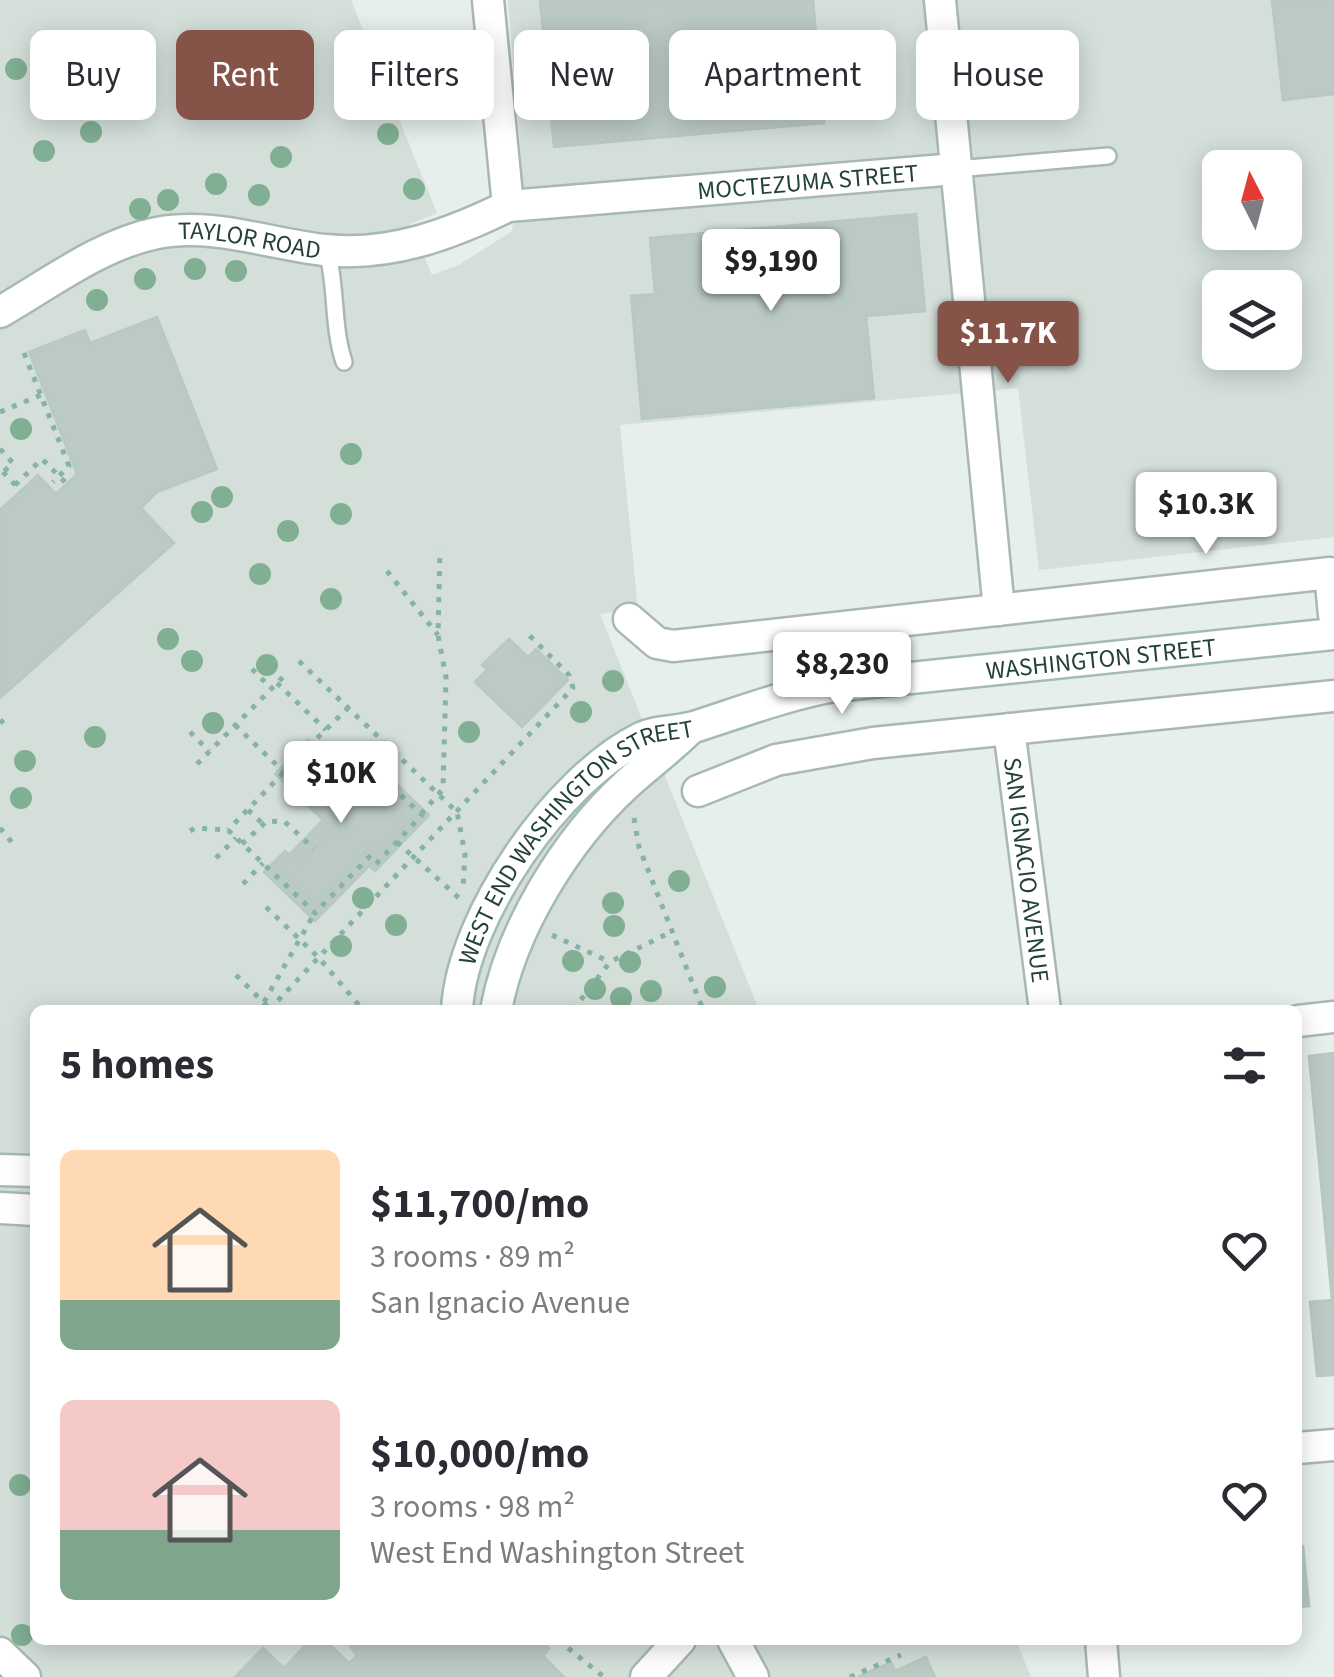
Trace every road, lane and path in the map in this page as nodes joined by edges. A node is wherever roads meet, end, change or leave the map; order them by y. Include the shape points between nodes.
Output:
1 (488, 0) edge
2 (940, 0) edge
3 (1108, 156) dead end
4 (956, 169) junction
5 (508, 206) junction
6 (327, 250) junction
7 (0, 312) edge
8 (24, 353) dead end
9 (344, 362) dead end
10 (40, 395) junction
11 (0, 412) edge
12 (0, 449) edge
13 (2, 473) edge
14 (59, 476) junction
15 (53, 482) dead end
16 (15, 484) junction
17 (66, 484) dead end
18 (21, 491) dead end
19 (440, 550) dead end
20 (387, 570) dead end
21 (1000, 610) junction
22 (1334, 615) edge
23 (628, 618) dead end
24 (526, 632) dead end
25 (1334, 634) edge
26 (438, 635) junction
27 (299, 660) dead end
28 (252, 670) dead end
29 (286, 673) dead end
30 (277, 682) junction
31 (271, 688) junction
32 (1334, 696) edge
33 (348, 708) junction
34 (234, 726) junction
35 (692, 728) junction
36 (1009, 729) junction
37 (326, 730) junction
38 (190, 732) dead end
39 (308, 747) junction
40 (209, 751) junction
41 (197, 764) dead end
42 (286, 774) junction
43 (698, 791) dead end
44 (439, 796) junction
45 (248, 810) junction
46 (458, 812) junction
47 (421, 814) junction
48 (634, 818) dead end
49 (262, 824) junction
50 (0, 828) edge
51 (228, 830) junction
52 (190, 832) dead end
53 (236, 838) junction
54 (397, 842) junction
55 (242, 844) junction
56 (15, 846) dead end
57 (314, 848) dead end
58 (216, 858) dead end
59 (414, 858) junction
60 (263, 863) junction
61 (243, 884) dead end
62 (266, 907) dead end
63 (315, 914) junction
64 (673, 932) junction
65 (550, 934) dead end
66 (299, 940) junction
67 (319, 958) junction
68 (610, 962) junction
69 (236, 975) dead end
70 (264, 1002) junction
71 (266, 1005) edge
72 (275, 1005) edge
73 (358, 1005) edge
74 (455, 1005) edge
75 (498, 1005) edge
76 (577, 1005) edge
77 (702, 1005) edge
78 (1044, 1005) edge
79 (1334, 1017) edge
80 (1302, 1021) edge
81 (0, 1170) edge
82 (30, 1172) edge
83 (0, 1208) edge
84 (30, 1210) edge
85 (1334, 1445) edge
86 (1302, 1448) edge
87 (564, 1645) edge
88 (675, 1645) edge
89 (735, 1645) edge
90 (1101, 1645) edge
91 (0, 1652) edge
92 (901, 1655) dead end
93 (25, 1677) edge
94 (604, 1677) edge
95 (646, 1677) edge
96 (753, 1677) edge
97 (850, 1677) edge
98 (1104, 1677) edge

1 - 5 street
2 - 4 street
3 - 4 lane, MOCTEZUMA STREET
4 - 5 street, MOCTEZUMA STREET
4 - 21 street
5 - 6 street, TAYLOR ROAD via 422,242
6 - 7 street, TAYLOR ROAD via 239,234 156,233 112,248
6 - 9 lane via 334,333
8 - 10 path
10 - 11 path
10 - 14 path via 68,466
12 - 13 path via 12,463
13 - 16 path
14 - 15 path
14 - 16 path via 42,458
14 - 17 path
16 - 18 path
19 - 26 path
20 - 26 path
21 - 22 street via 1330,574
21 - 23 street via 673,646 656,643
24 - 46 path via 569,674 573,688
25 - 35 street, WASHINGTON STREET via 792,694
26 - 44 path via 446,677
27 - 33 path
28 - 31 path
29 - 30 path
30 - 31 path
30 - 37 path
31 - 34 path
32 - 36 street
33 - 37 path
33 - 44 path
34 - 40 path
34 - 42 path
35 - 74 street, WEST END WASHINGTON STREET via 646,735 618,750 548,818 485,919
35 - 75 street, WEST END WASHINGTON STREET via 626,785 553,878 524,926
36 - 43 street via 873,742 776,760
36 - 78 street, SAN IGNACIO AVENUE
37 - 39 path
38 - 40 path
39 - 42 path
39 - 47 path via 351,786 370,766
40 - 41 path
42 - 45 path
44 - 46 path
44 - 47 path
45 - 49 path
45 - 51 path
46 - 59 path
46 - 59 path via 465,879 458,900
47 - 54 path
48 - 64 path via 638,848
49 - 55 path
49 - 57 path via 285,822
50 - 56 path
51 - 52 path
51 - 53 path
53 - 55 path
53 - 58 path
54 - 59 path
54 - 63 path via 376,864 369,856
55 - 60 path
59 - 67 path
60 - 61 path
60 - 63 path
62 - 66 path
63 - 66 path
64 - 68 path
64 - 77 path
65 - 68 path
66 - 67 path
66 - 70 path
67 - 72 path
67 - 73 path
68 - 76 path
69 - 70 path
70 - 71 path
79 - 80 street
81 - 82 street
83 - 84 street
85 - 86 street
87 - 94 path
88 - 95 street
89 - 96 street
90 - 98 street
91 - 93 street
92 - 97 path

